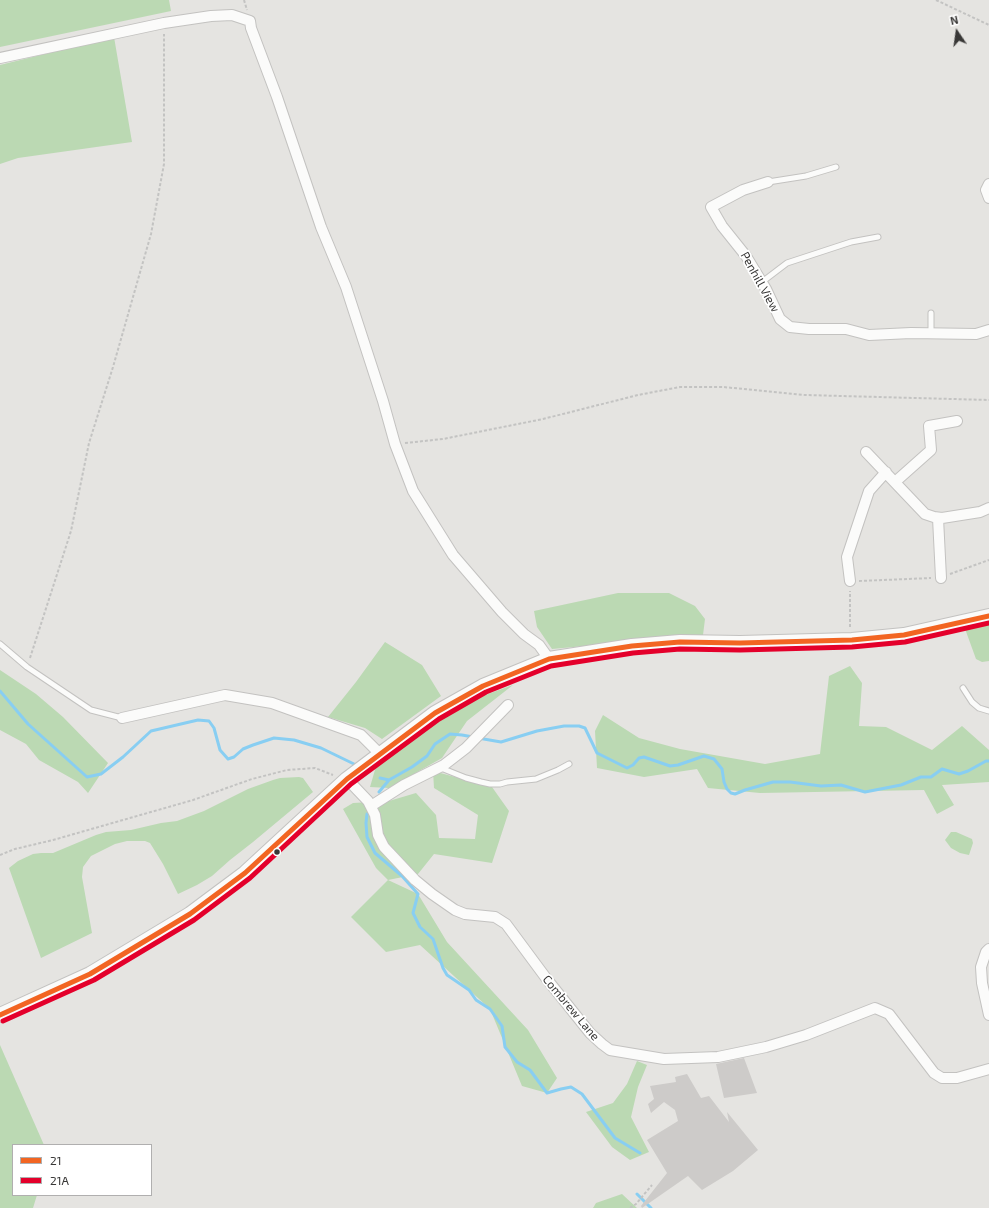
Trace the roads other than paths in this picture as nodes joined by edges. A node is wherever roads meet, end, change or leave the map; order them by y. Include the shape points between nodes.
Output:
1 (0, 58) edge
2 (836, 167) dead end
3 (768, 182) joint
4 (989, 184) edge
5 (989, 198) edge
6 (878, 237) dead end
7 (762, 282) junction
8 (931, 313) dead end
9 (989, 330) edge
10 (931, 334) junction
11 (957, 421) dead end
12 (866, 452) dead end
13 (886, 472) junction
14 (895, 482) junction
15 (989, 508) edge
16 (938, 518) junction
17 (942, 578) road end
18 (850, 581) road end
19 (989, 616) edge
20 (0, 644) edge
21 (549, 659) junction
22 (963, 688) dead end
23 (508, 705) dead end
24 (989, 711) edge
25 (122, 718) joint
26 (380, 754) junction
27 (569, 764) dead end
28 (440, 768) junction
29 (347, 779) junction
30 (371, 806) junction
31 (989, 949) edge
32 (0, 1015) edge
33 (989, 1015) edge
34 (989, 1069) edge

1 - 21 street via 164,23 211,16 232,14 250,21 321,227 346,287 395,444 413,491 453,555 502,612 524,634 540,645
2 - 3 lane via 806,176
3 - 7 street, Penhill View via 743,190 711,207
4 - 5 street via 986,190
6 - 7 lane via 851,242 787,263
7 - 10 street, Penhill View via 780,319 790,327 809,330 846,329 869,335
8 - 10 lane
9 - 10 street, Penhill View via 976,334
11 - 14 street via 929,426 931,450
12 - 13 street
13 - 14 street
13 - 18 street via 869,491 849,550 847,557
14 - 16 street via 925,514
15 - 16 street via 980,512
16 - 17 street
19 - 21 main road via 904,635 852,640 664,643
20 - 25 lane via 27,667 91,710
21 - 26 main road via 483,686 456,701 435,713
22 - 24 lane via 972,702 979,708
23 - 28 street via 466,748
25 - 26 street via 225,695 272,703 361,735
26 - 29 main road
27 - 28 lane via 536,779 496,784 466,778
28 - 30 street via 404,784
29 - 30 street, Combrew Lane
29 - 32 main road via 245,873 190,914 90,974
30 - 34 street, Combrew Lane via 378,835 384,847 415,880 455,910 465,914 495,917 506,924 590,1033 610,1050 664,1059 718,1057 806,1035 876,1008 889,1014 934,1073 942,1078 957,1078
31 - 33 street via 981,967

